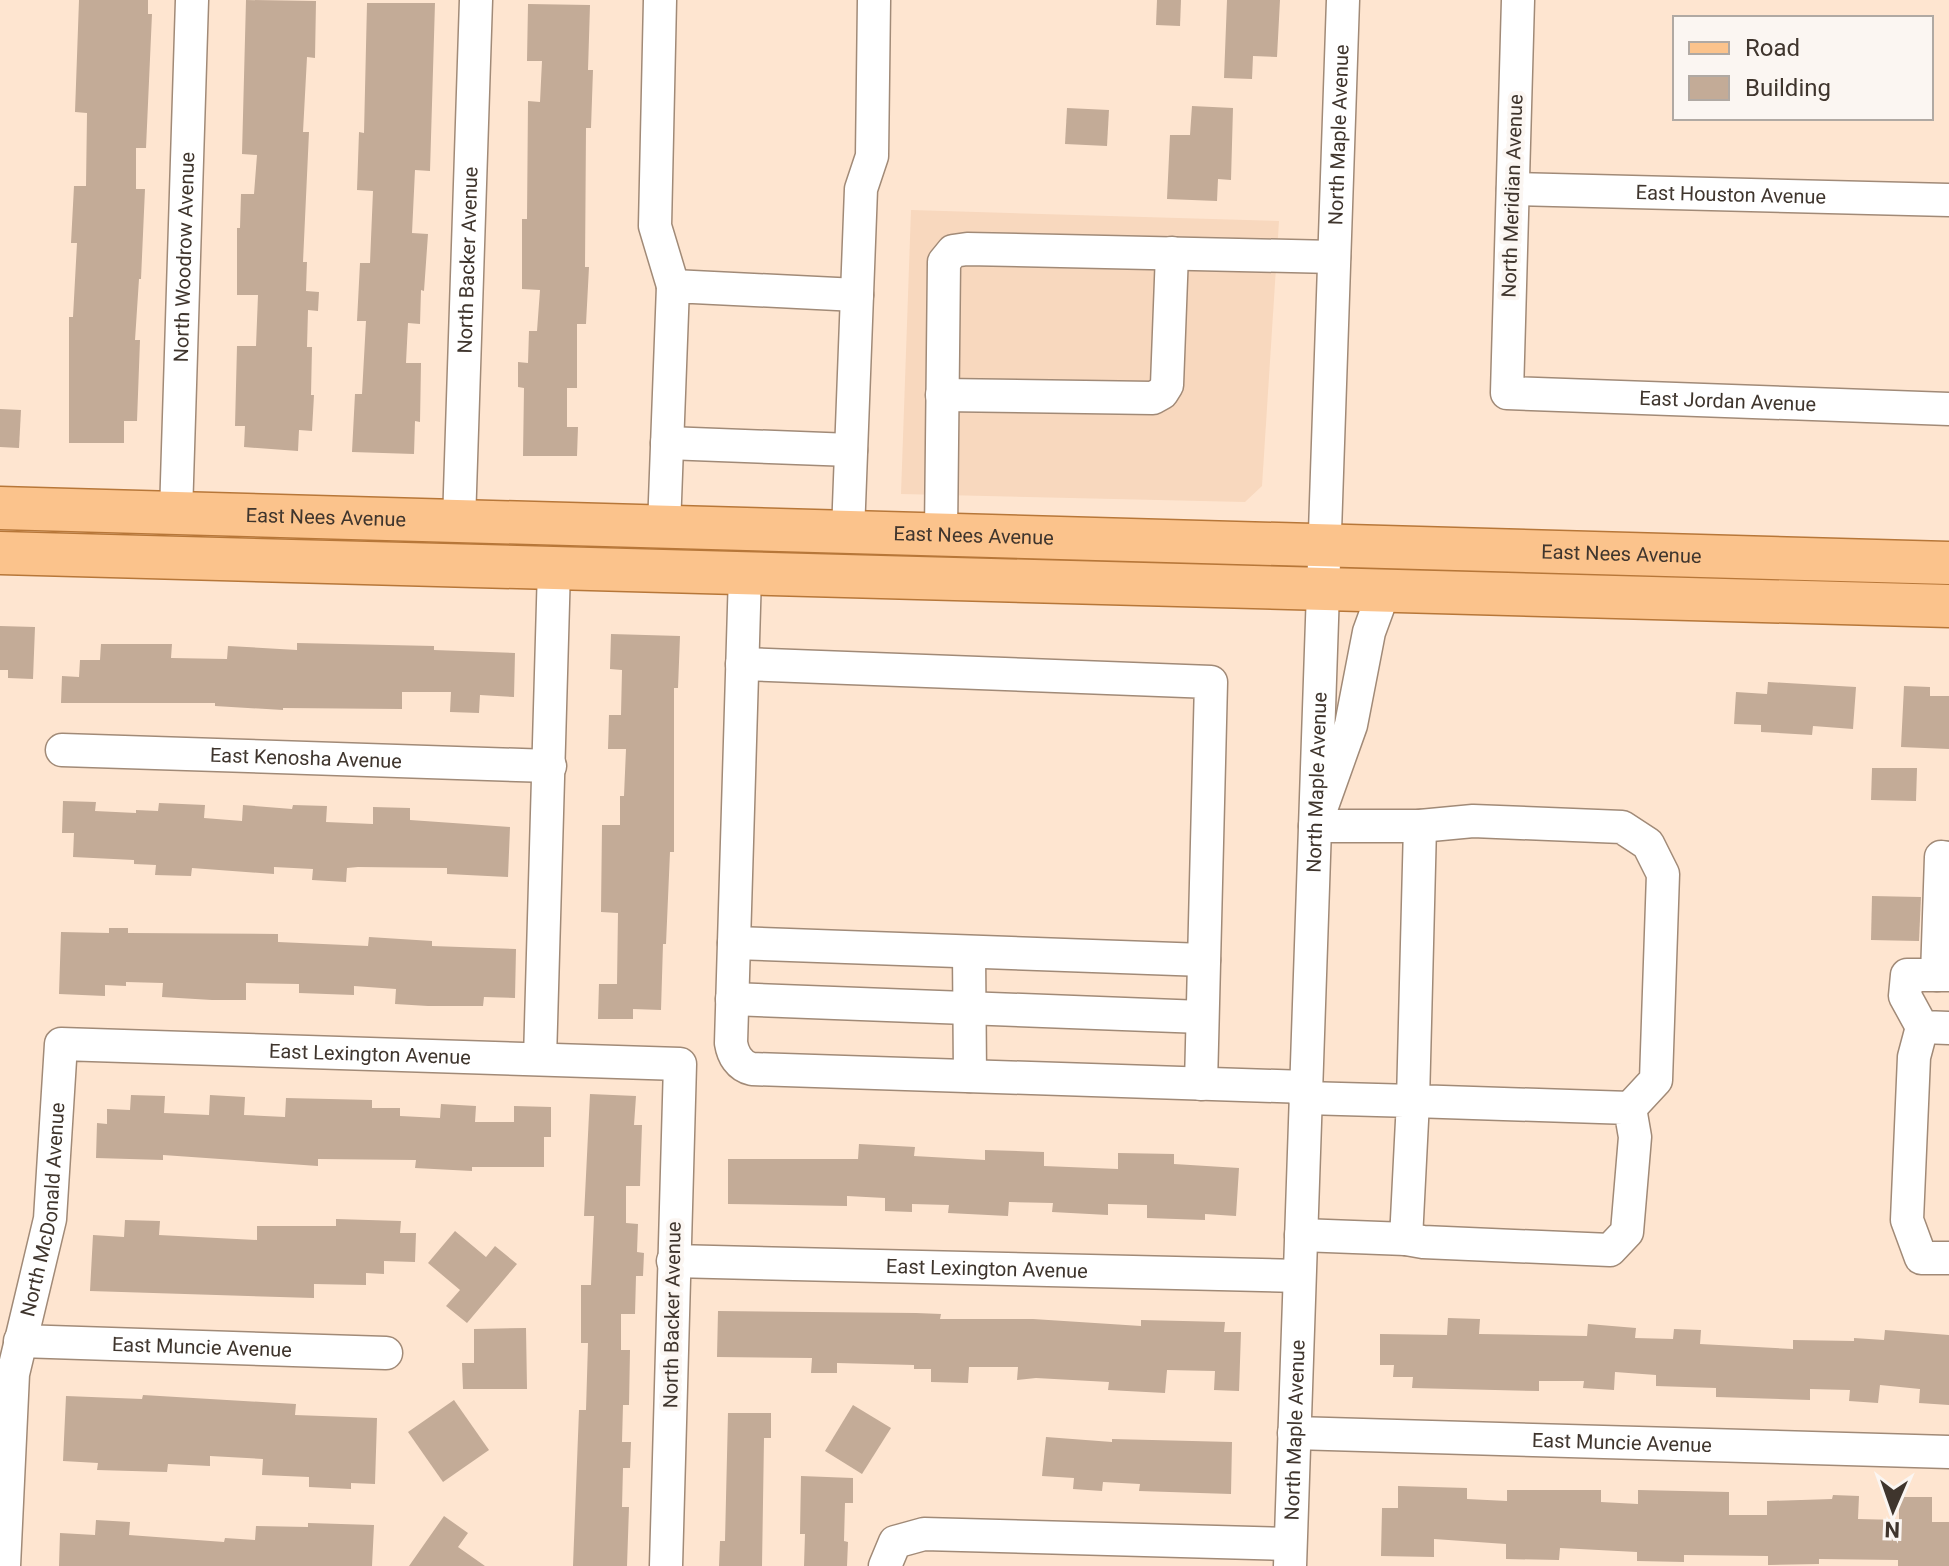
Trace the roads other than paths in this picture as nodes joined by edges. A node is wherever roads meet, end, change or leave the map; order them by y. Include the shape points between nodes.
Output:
1 (192, 0) edge
2 (476, 0) edge
3 (660, 0) edge
4 (874, 0) edge
5 (1343, 0) edge
6 (1518, 0) edge
7 (1513, 189) junction
8 (1949, 200) edge
9 (1172, 253) junction
10 (1334, 257) junction
11 (673, 286) junction
12 (857, 295) junction
13 (1507, 393) joint
14 (942, 395) junction
15 (1949, 409) edge
16 (667, 443) junction
17 (851, 450) junction
18 (0, 508) edge
19 (176, 513) junction
20 (459, 522) junction
21 (664, 527) junction
22 (848, 532) junction
23 (941, 533) junction
24 (1325, 546) junction
25 (0, 553) edge
26 (1949, 563) edge
27 (554, 568) junction
28 (745, 574) junction
29 (1949, 585) edge
30 (1322, 590) junction
31 (1384, 591) junction
32 (1766, 603) junction
33 (1949, 606) edge
34 (742, 664) junction
35 (62, 750) dead end
36 (550, 766) junction
37 (1315, 826) junction
38 (1420, 826) junction
39 (1949, 858) edge
40 (734, 943) junction
41 (969, 952) junction
42 (1204, 960) junction
43 (1943, 975) edge
44 (732, 999) junction
45 (969, 1008) junction
46 (1202, 1017) junction
47 (1935, 1028) edge
48 (61, 1044) joint
49 (540, 1059) junction
50 (680, 1064) joint
51 (970, 1076) junction
52 (1201, 1084) junction
53 (1306, 1093) junction
54 (1413, 1101) junction
55 (1630, 1108) junction
56 (1301, 1235) junction
57 (1406, 1239) junction
58 (1949, 1258) edge
59 (673, 1261) junction
60 (1299, 1276) junction
61 (20, 1341) junction
62 (386, 1353) dead end
63 (1294, 1433) junction
64 (1949, 1452) edge
65 (890, 1554) edge
66 (1290, 1555) edge
67 (4, 1566) edge
68 (666, 1566) edge

1 - 19 street, North Woodrow Avenue
2 - 20 street, North Backer Avenue
3 - 11 street via 655,226
4 - 12 street via 872,156 861,189
5 - 10 street, North Maple Avenue
6 - 7 street, North Meridian Avenue
7 - 8 street, East Houston Avenue
7 - 13 street, North Meridian Avenue
9 - 10 street
9 - 14 street via 1167,385 1162,393 1153,398
9 - 14 street via 953,251 944,262
10 - 24 street, North Maple Avenue
11 - 12 street
11 - 16 street
12 - 17 street
13 - 15 street, East Jordan Avenue
14 - 23 street
16 - 17 street
16 - 21 street
17 - 22 street
18 - 19 main road, East Nees Avenue
19 - 20 main road, East Nees Avenue
20 - 21 main road, East Nees Avenue
21 - 22 main road, East Nees Avenue
21 - 27 main road via 641,548 573,550
22 - 23 main road, East Nees Avenue
23 - 24 main road, East Nees Avenue
24 - 26 main road, East Nees Avenue
24 - 30 street, North Maple Avenue
25 - 27 main road
27 - 28 main road
27 - 36 street
28 - 30 main road
28 - 34 street
29 - 32 main road via 1876,583
30 - 31 main road
30 - 37 street, North Maple Avenue
31 - 32 main road
31 - 37 street via 1369,632 1351,725
32 - 33 main road
34 - 40 street
34 - 42 street via 1211,682
35 - 36 street, East Kenosha Avenue
36 - 49 street
37 - 38 street
37 - 53 street, North Maple Avenue
38 - 54 street
38 - 55 street via 1473,821 1622,827 1648,844 1663,874 1656,1080
39 - 43 street via 1941,857
40 - 41 street
40 - 44 street
41 - 42 street
41 - 45 street
42 - 46 street
43 - 47 street via 1907,975 1905,996
44 - 45 street
44 - 51 street via 732,1049 745,1067
45 - 46 street
45 - 51 street
46 - 52 street
47 - 58 street via 1914,1057 1907,1220 1921,1258
48 - 49 street, East Lexington Avenue
48 - 61 street, North McDonald Avenue via 50,1219
49 - 50 street, East Lexington Avenue
50 - 59 street, North Backer Avenue
51 - 52 street
52 - 53 street
53 - 54 street
53 - 56 street, North Maple Avenue
54 - 55 street
54 - 57 street
55 - 57 street via 1635,1137 1627,1232 1610,1250
56 - 57 street
56 - 60 street, North Maple Avenue
59 - 60 street, East Lexington Avenue
59 - 68 street, North Backer Avenue
60 - 63 street, North Maple Avenue
61 - 62 street, East Muncie Avenue
61 - 67 street, North McDonald Avenue via 10,1406
63 - 64 street, East Muncie Avenue
63 - 66 street, North Maple Avenue
65 - 66 street via 924,1534

